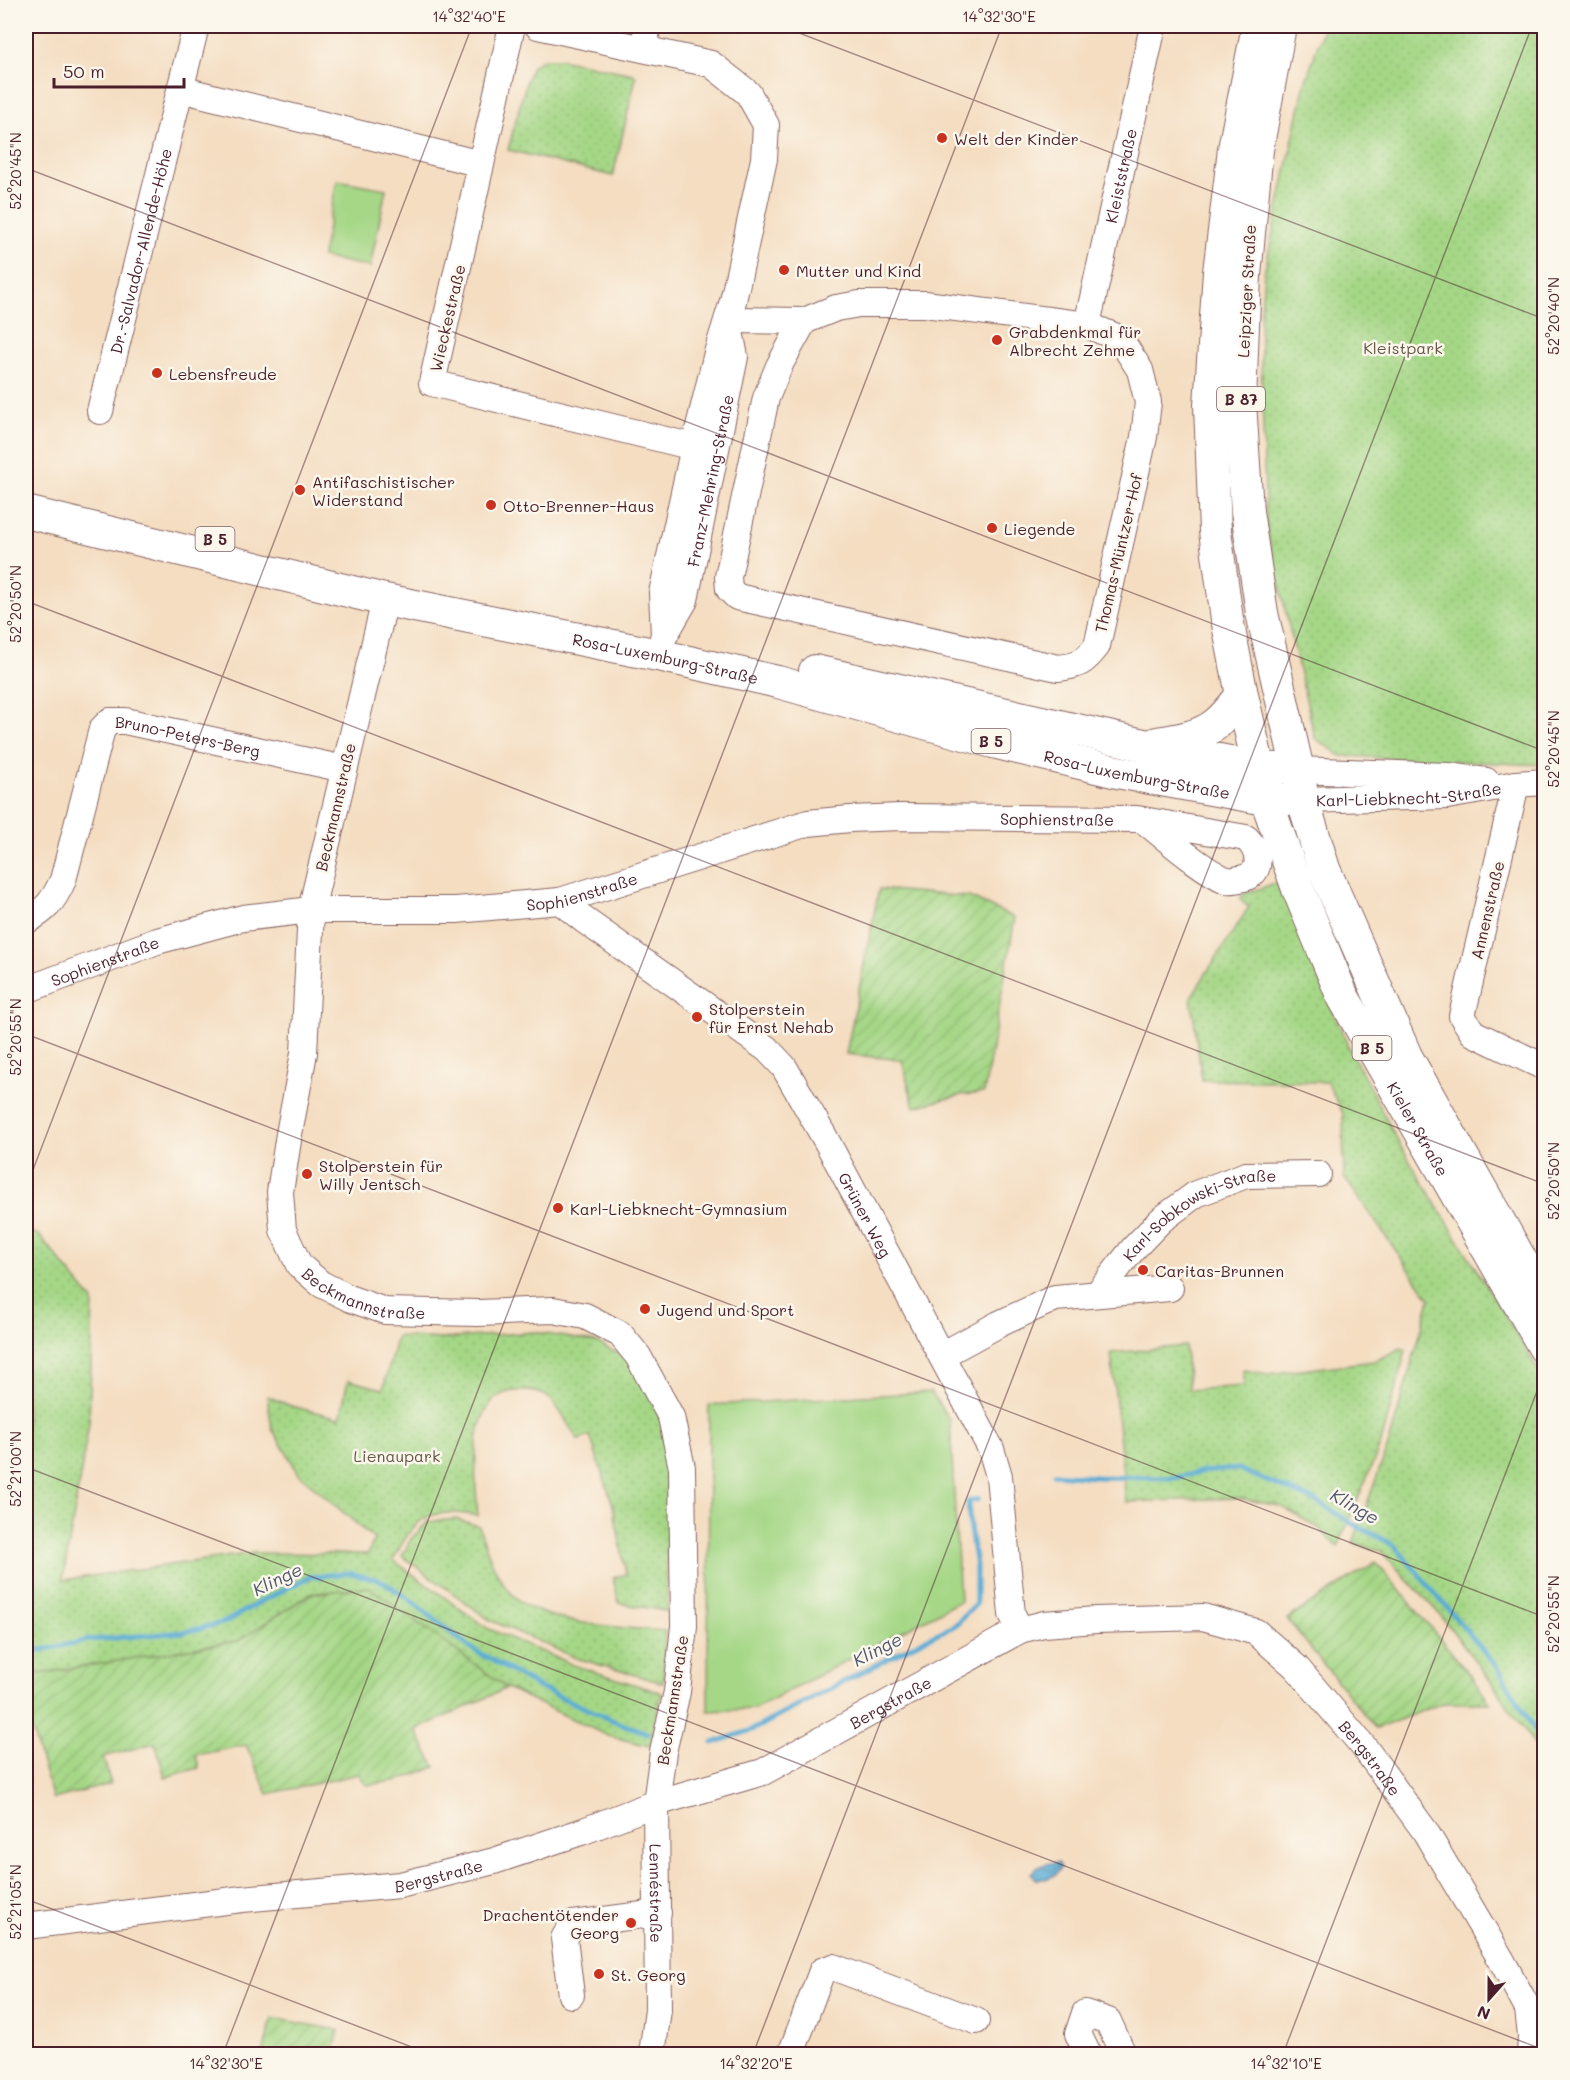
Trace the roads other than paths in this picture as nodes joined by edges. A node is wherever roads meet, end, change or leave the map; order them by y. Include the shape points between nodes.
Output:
1 (196, 26) edge
2 (512, 26) edge
3 (538, 26) edge
4 (1153, 26) edge
5 (1258, 26) edge
6 (1280, 26) edge
7 (645, 37) edge
8 (180, 89) junction
9 (481, 164) junction
10 (728, 320) junction
11 (804, 321) junction
12 (1087, 325) junction
13 (100, 411) dead end
14 (694, 447) junction
15 (26, 492) edge
16 (26, 512) edge
17 (395, 592) junction
18 (661, 645) junction
19 (1242, 695) junction
20 (1144, 745) junction
21 (1259, 768) junction
22 (344, 769) junction
23 (1545, 782) edge
24 (1516, 784) junction
25 (1301, 785) junction
26 (1266, 799) junction
27 (1143, 820) dead end
28 (560, 901) junction
29 (311, 910) junction
30 (26, 921) edge
31 (26, 990) edge
32 (1545, 1067) edge
33 (1318, 1174) dead end
34 (1170, 1288) dead end
35 (1098, 1293) junction
36 (1545, 1301) edge
37 (1545, 1347) edge
38 (942, 1355) junction
39 (1020, 1630) junction
40 (656, 1803) junction
41 (658, 1913) junction
42 (26, 1926) edge
43 (570, 1995) dead end
44 (976, 2021) dead end
45 (652, 2055) edge
46 (791, 2055) edge
47 (1088, 2055) edge
48 (1123, 2055) edge
49 (1530, 2055) edge

1 - 8 street, Dr.-Salvador-Allende-Höhe
2 - 9 street, Wieckestraße
3 - 7 street, Franz-Mehring-Straße
4 - 12 street, Kleiststraße
5 - 19 main road, Leipziger Straße / B 87 via 1234,149 1219,272 1210,405 1215,531
6 - 25 main road, Leipziger Straße / B 87 via 1256,162 1245,275 1240,402 1247,511 1262,614
7 - 10 street, Franz-Mehring-Straße via 711,64 748,93 766,126 764,159
8 - 9 street
8 - 13 street, Dr.-Salvador-Allende-Höhe
9 - 14 street, Wieckestraße via 432,383
10 - 11 street, Thomas-Müntzer-Hof
10 - 14 street, Franz-Mehring-Straße
10 - 18 street, Franz-Mehring-Straße via 735,357 685,600
11 - 12 street, Thomas-Müntzer-Hof via 859,304 925,304
11 - 12 street, Thomas-Müntzer-Hof via 766,398 728,577 729,589 737,597 1058,668 1077,666 1097,646 1144,437 1148,402 1140,370 1124,345 1114,336
14 - 18 street, Franz-Mehring-Straße via 662,593
15 - 17 main road, Rosa-Luxemburg-Straße / B 5 via 290,558
16 - 17 main road, Rosa-Luxemburg-Straße / B 5
17 - 18 main road, Rosa-Luxemburg-Straße / B 5
17 - 22 street, Beckmannstraße
18 - 20 main road, Rosa-Luxemburg-Straße / B 5
18 - 26 main road, Rosa-Luxemburg-Straße / B 5 via 993,742 1117,772
19 - 20 main road via 1208,730
19 - 21 main road, Leipziger Straße / B 87
20 - 21 main road, Rosa-Luxemburg-Straße / B 5
21 - 25 main road, Rosa-Luxemburg-Straße / B 5
21 - 26 main road, Kieler Straße / B 5
22 - 29 street, Beckmannstraße
22 - 30 street, Bruno-Peters-Berg via 125,721 110,721 102,729 63,880 54,899
23 - 24 street, Karl-Liebknecht-Straße
24 - 25 street, Karl-Liebknecht-Straße via 1448,776
24 - 32 street, Annenstraße via 1462,1016 1473,1033
25 - 26 main road, Rosa-Luxemburg-Straße / B 5
25 - 36 main road, Kieler Straße / B 5 via 1324,869 1406,1056
26 - 37 main road, Kieler Straße / B 5 via 1298,890 1342,995
27 - 28 street, Sophienstraße via 902,817 808,823
28 - 29 street, Sophienstraße via 456,910
28 - 38 street, Grüner Weg via 767,1049 784,1067
29 - 31 street, Sophienstraße via 243,918 157,941
29 - 40 street, Beckmannstraße via 304,1053 280,1192 284,1230 299,1265 321,1284 385,1311 554,1310 585,1317 620,1334 638,1356 671,1417 682,1468 684,1626
33 - 35 street, Karl-Sobkowski-Straße via 1246,1175 1196,1194 1161,1220
34 - 35 street, Karl-Sobkowski-Straße
35 - 38 street, Karl-Sobkowski-Straße via 1054,1298
38 - 39 street, Grüner Weg via 991,1449 999,1476 1012,1614
39 - 40 street, Bergstraße via 763,1772
39 - 49 street, Bergstraße via 1096,1620 1203,1617 1256,1632 1296,1667 1364,1747 1425,1831 1528,2009
40 - 41 street, Lennéstraße
40 - 42 street, Bergstraße via 494,1861 400,1885 242,1899
41 - 43 street via 573,1924 564,1938
41 - 45 street, Lennéstraße via 658,2010
44 - 46 street via 833,1967 822,1971
47 - 48 street via 1078,2034 1085,2013 1108,2021

